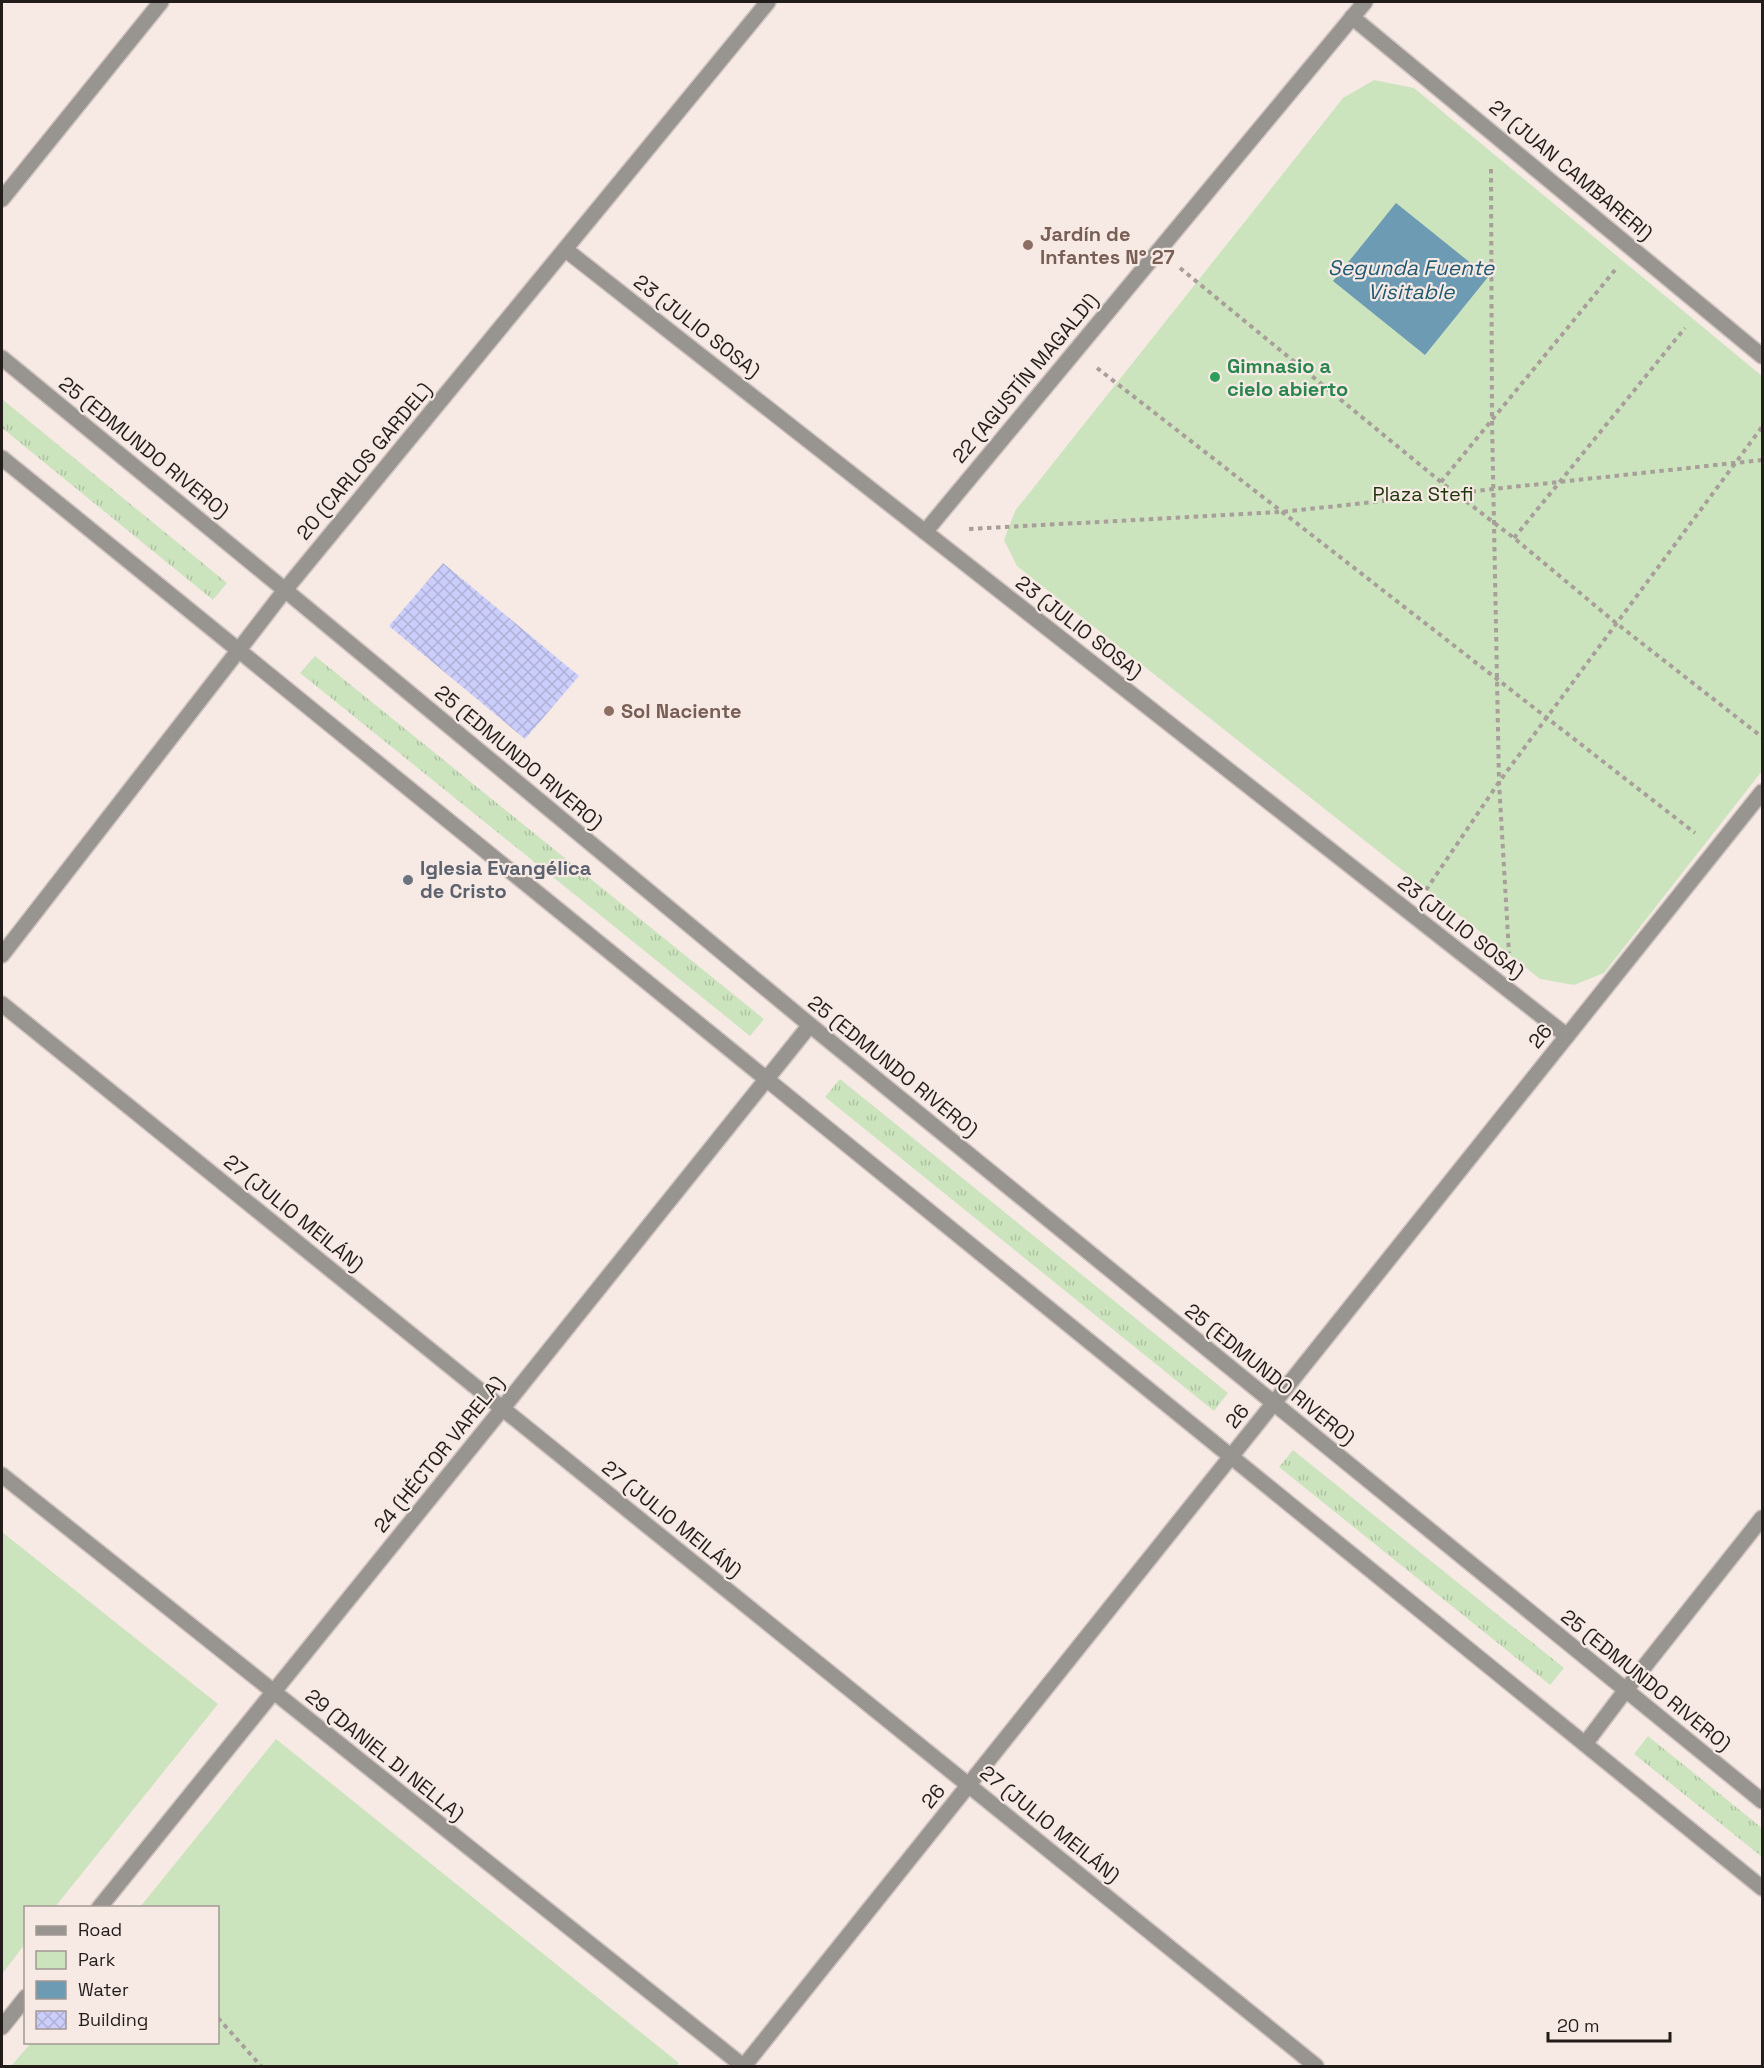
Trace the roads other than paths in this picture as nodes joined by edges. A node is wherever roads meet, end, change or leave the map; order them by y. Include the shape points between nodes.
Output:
1 (161, 2) edge
2 (768, 2) edge
3 (1365, 2) edge
4 (1352, 17) junction
5 (2, 199) edge
6 (566, 250) junction
7 (1762, 356) edge
8 (2, 358) edge
9 (2, 458) edge
10 (925, 532) junction
11 (285, 590) junction
12 (238, 651) junction
13 (1762, 792) edge
14 (2, 955) edge
15 (2, 1004) edge
16 (810, 1025) junction
17 (1567, 1036) junction
18 (766, 1079) junction
19 (1274, 1404) junction
20 (502, 1409) junction
21 (1231, 1457) junction
22 (2, 1475) edge
23 (1762, 1518) edge
24 (1625, 1691) junction
25 (273, 1692) junction
26 (1585, 1744) junction
27 (968, 1786) junction
28 (1762, 1801) edge
29 (1762, 1888) edge
30 (101, 1906) edge
31 (24, 2000) edge
32 (2, 2027) edge
33 (743, 2067) edge
34 (1316, 2067) edge

1 - 5 street
2 - 6 street, 20 (CARLOS GARDEL)
3 - 4 street, 22 (AGUSTÍN MAGALDI)
4 - 7 street, 21 (JUAN CAMBARERI)
4 - 10 street, 22 (AGUSTÍN MAGALDI)
6 - 10 street, 23 (JULIO SOSA)
6 - 11 street, 20 (CARLOS GARDEL)
8 - 11 street, 25 (EDMUNDO RIVERO)
9 - 12 street
10 - 17 street, 23 (JULIO SOSA)
11 - 12 street, 20 (CARLOS GARDEL)
11 - 16 street, 25 (EDMUNDO RIVERO)
12 - 14 street, 20 (CARLOS GARDEL)
12 - 18 street
13 - 17 street, 26
15 - 20 street, 27 (JULIO MEILÁN)
16 - 18 street, 24 (HÉCTOR VARELA)
16 - 19 street, 25 (EDMUNDO RIVERO)
17 - 19 street, 26
18 - 20 street, 24 (HÉCTOR VARELA)
18 - 21 street
19 - 21 street, 26
19 - 24 street, 25 (EDMUNDO RIVERO)
20 - 25 street, 24 (HÉCTOR VARELA)
20 - 27 street, 27 (JULIO MEILÁN)
21 - 26 street
21 - 27 street, 26
22 - 25 street, 29 (DANIEL DI NELLA)
23 - 24 street
24 - 26 street
24 - 28 street, 25 (EDMUNDO RIVERO)
25 - 30 street, 24 (HÉCTOR VARELA)
25 - 33 street, 29 (DANIEL DI NELLA)
26 - 29 street
27 - 33 street, 26
27 - 34 street, 27 (JULIO MEILÁN)
31 - 32 street

